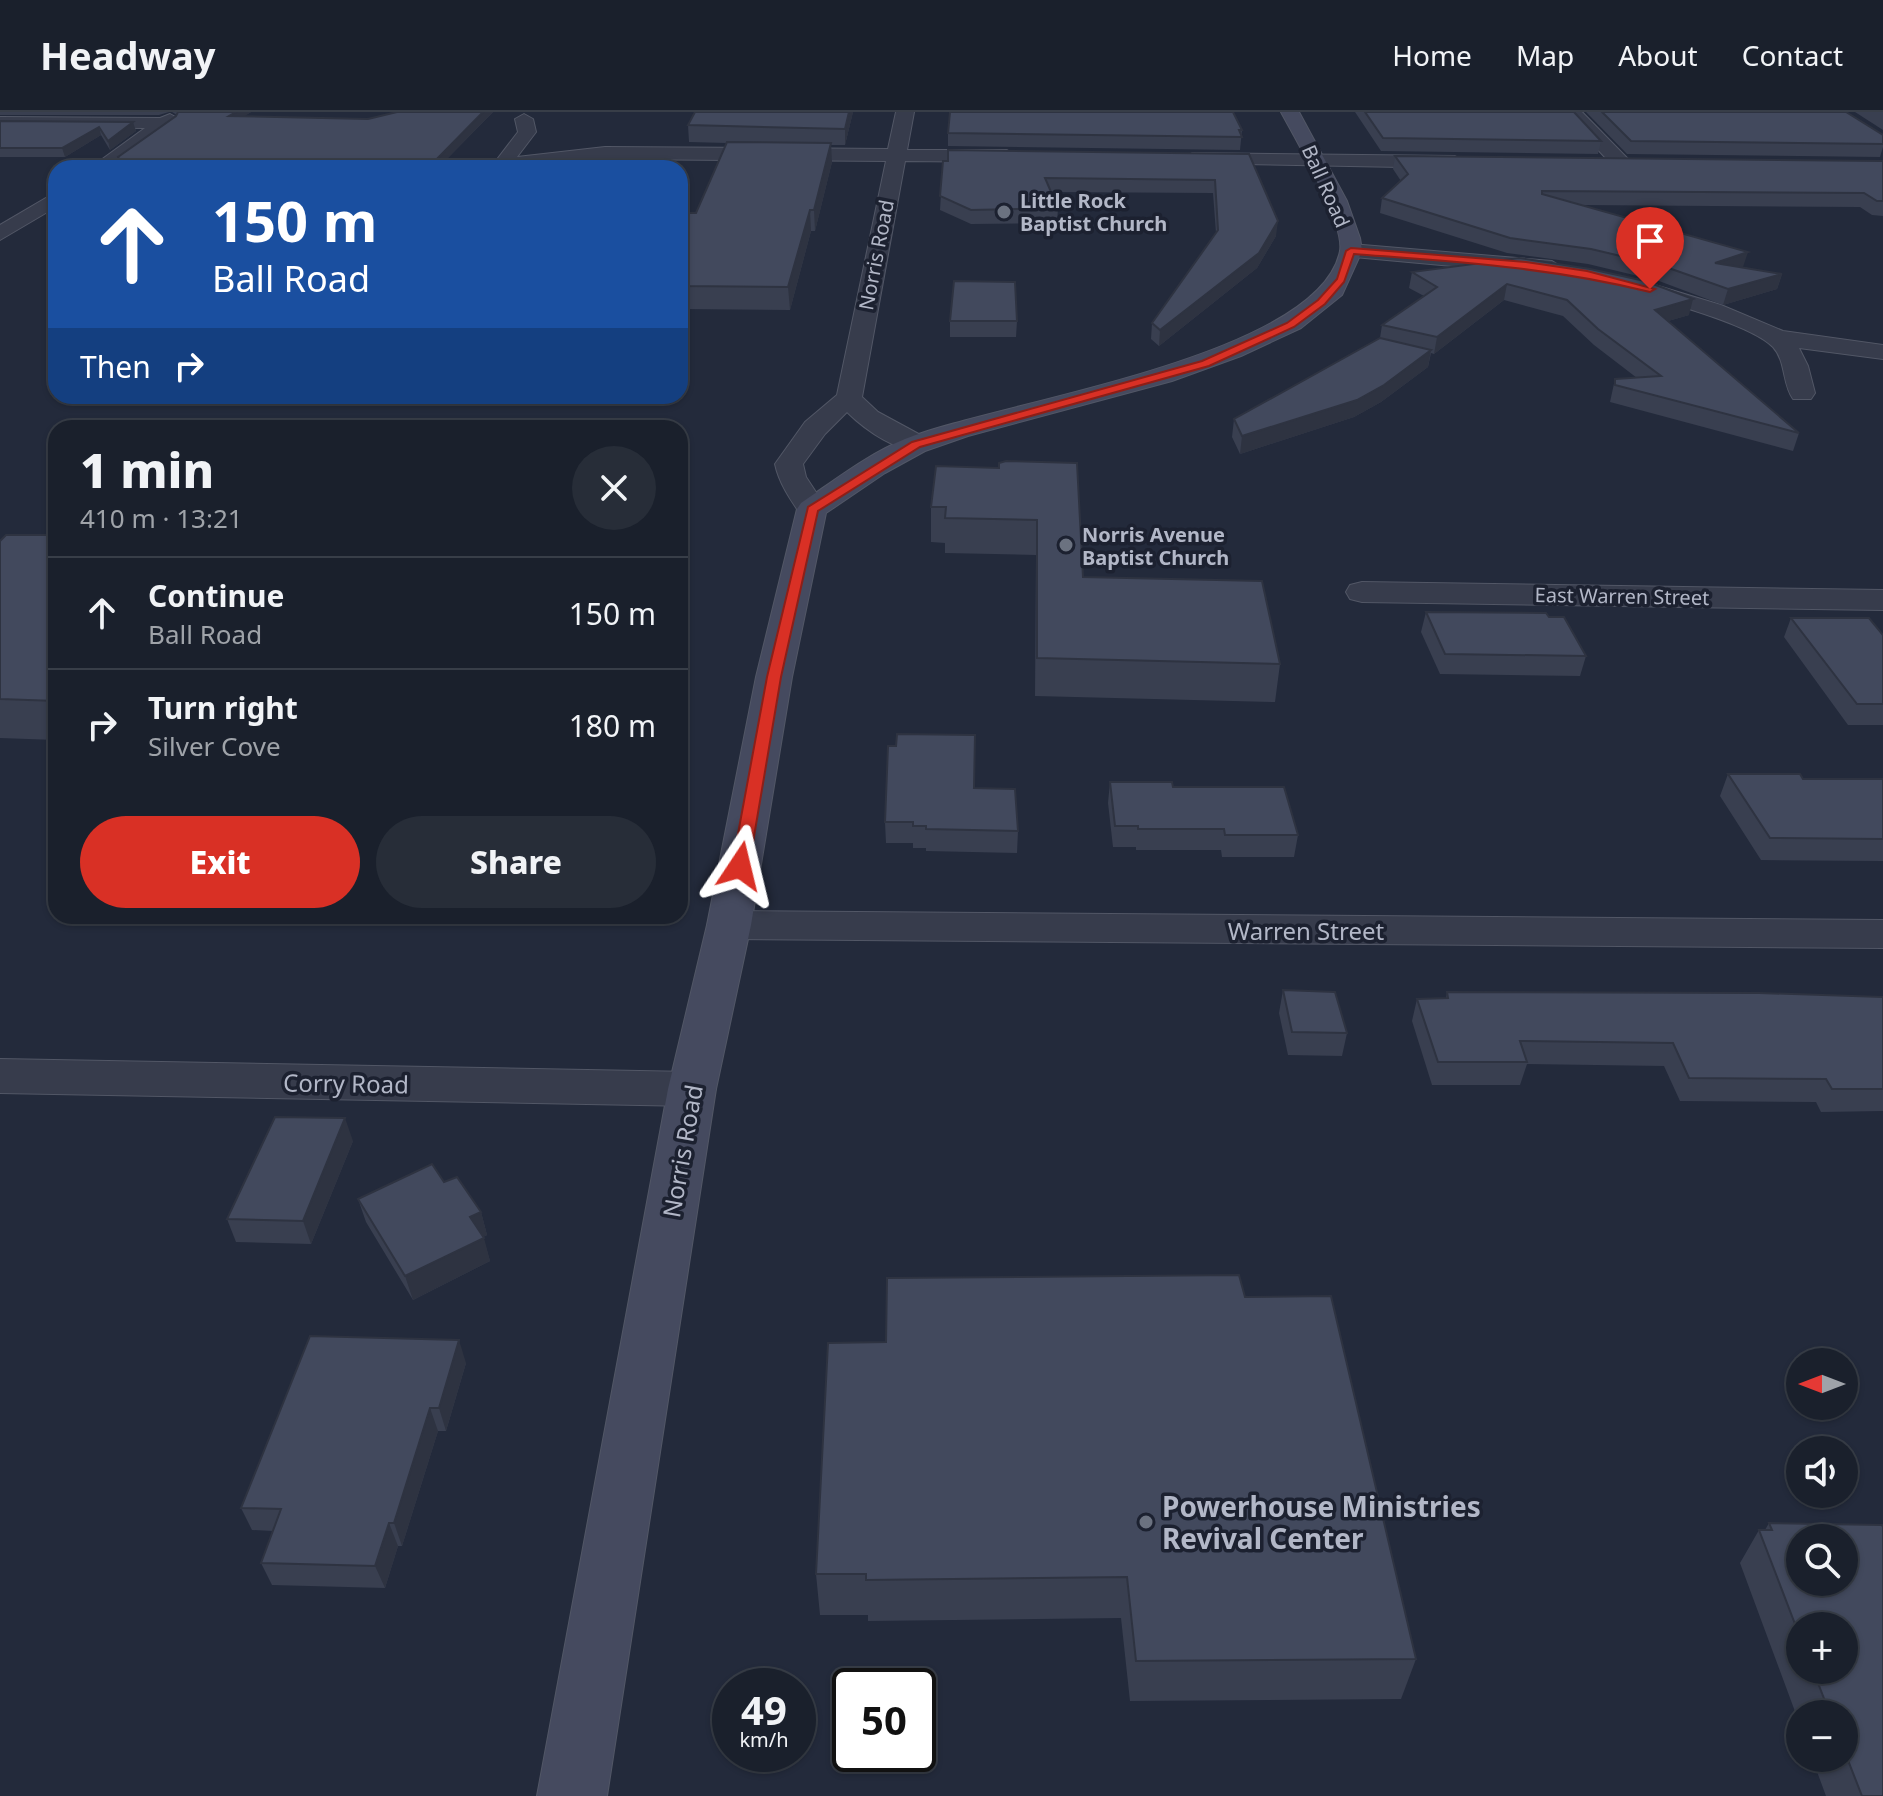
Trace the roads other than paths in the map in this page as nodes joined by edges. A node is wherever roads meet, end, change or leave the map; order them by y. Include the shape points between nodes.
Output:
1 (180, 112) edge
2 (905, 112) edge
3 (1290, 112) edge
4 (1572, 112) edge
5 (524, 119) dead end
6 (0, 122) edge
7 (163, 123) junction
8 (895, 155) junction
9 (1020, 157) edge
10 (1175, 158) edge
11 (111, 160) edge
12 (504, 160) edge
13 (537, 160) edge
14 (1315, 160) junction
15 (1469, 162) edge
16 (1592, 163) edge
17 (48, 203) edge
18 (0, 234) edge
19 (1351, 251) junction
20 (1572, 272) edge
21 (1612, 280) edge
22 (1780, 338) junction
23 (1883, 352) edge
24 (1802, 393) dead end
25 (849, 399) junction
26 (916, 444) junction
27 (812, 509) junction
28 (1362, 592) dead end
29 (1883, 600) edge
30 (729, 925) junction
31 (1883, 934) edge
32 (0, 1076) edge
33 (692, 1089) junction
34 (572, 1796) edge

1 - 7 street
2 - 8 street, Norris Road
3 - 14 main road, Ball Road
4 - 16 street via 1630,164
5 - 12 street via 527,132
6 - 7 street
7 - 11 street
8 - 9 street
8 - 13 street via 605,153
8 - 25 street, Norris Road
10 - 14 street
14 - 15 street
14 - 19 main road, Ball Road via 1346,225
17 - 18 street
19 - 20 street
19 - 26 main road, Ball Road via 1341,280 1322,302 1290,325 1205,364
21 - 22 street
22 - 23 street
22 - 24 street via 1798,370
25 - 26 street via 868,418
25 - 27 street via 829,411 789,464
26 - 27 main road
27 - 30 main road, Norris Road via 774,677
28 - 29 street, East Warren Street
30 - 31 street, Warren Street
30 - 33 main road, Norris Road
32 - 33 street, Corry Road
33 - 34 main road, Norris Road

